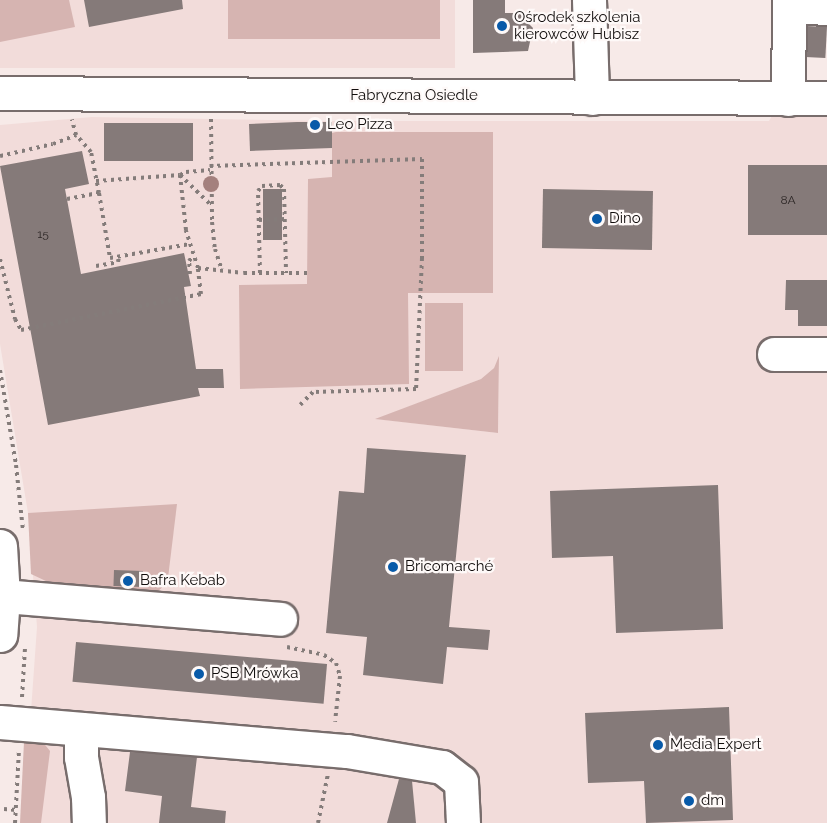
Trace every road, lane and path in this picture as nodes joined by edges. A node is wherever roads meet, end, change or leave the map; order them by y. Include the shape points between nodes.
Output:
1 (589, 0) edge
2 (789, 3) edge
3 (827, 8) edge
4 (0, 93) edge
5 (827, 98) edge
6 (592, 99) junction
7 (788, 99) junction
8 (69, 111) dead end
9 (211, 116) dead end
10 (76, 135) junction
11 (0, 156) edge
12 (210, 168) junction
13 (180, 175) junction
14 (96, 181) junction
15 (99, 193) junction
16 (67, 199) dead end
17 (211, 205) junction
18 (285, 219) junction
19 (259, 220) junction
20 (190, 244) junction
21 (194, 255) junction
22 (119, 257) junction
23 (0, 259) edge
24 (96, 266) dead end
25 (198, 268) junction
26 (222, 270) junction
27 (260, 273) junction
28 (286, 273) junction
29 (307, 273) dead end
30 (190, 274) dead end
31 (774, 354) dead end
32 (827, 354) edge
33 (0, 370) edge
34 (300, 405) dead end
35 (12, 542) edge
36 (3, 596) junction
37 (280, 619) joint
38 (0, 635) edge
39 (0, 723) edge
40 (81, 729) junction
41 (334, 750) junction
42 (4, 809) dead end
43 (16, 810) dead end
44 (89, 823) edge
45 (318, 823) edge
46 (463, 823) edge

1 - 6 street
2 - 3 street
2 - 7 street
4 - 6 street, Fabryczna Osiedle
5 - 7 street, Fabryczna Osiedle
6 - 7 street, Fabryczna Osiedle
8 - 10 path
9 - 12 path
10 - 11 path
10 - 14 path via 91,152
12 - 13 path
12 - 17 path
12 - 34 path via 422,159 416,389 313,392
13 - 14 path
13 - 17 path
13 - 20 path
14 - 15 path
15 - 16 path
15 - 22 path via 110,258
17 - 26 path via 215,249
18 - 19 path
18 - 19 path via 284,189 280,185 262,186 258,191
18 - 28 path
19 - 27 path
20 - 21 path
20 - 22 path
21 - 25 path
21 - 30 path via 189,261
22 - 24 path via 118,262
23 - 25 path via 21,330 201,294
25 - 26 path
26 - 27 path
27 - 28 path
28 - 29 path
31 - 32 street
33 - 35 path via 16,465
35 - 36 street
36 - 37 street
36 - 38 street
37 - 41 path via 283,646 324,655 336,663 340,676
39 - 40 street
40 - 41 street
40 - 44 street
41 - 45 path
41 - 46 street via 442,767 461,782
42 - 43 path

